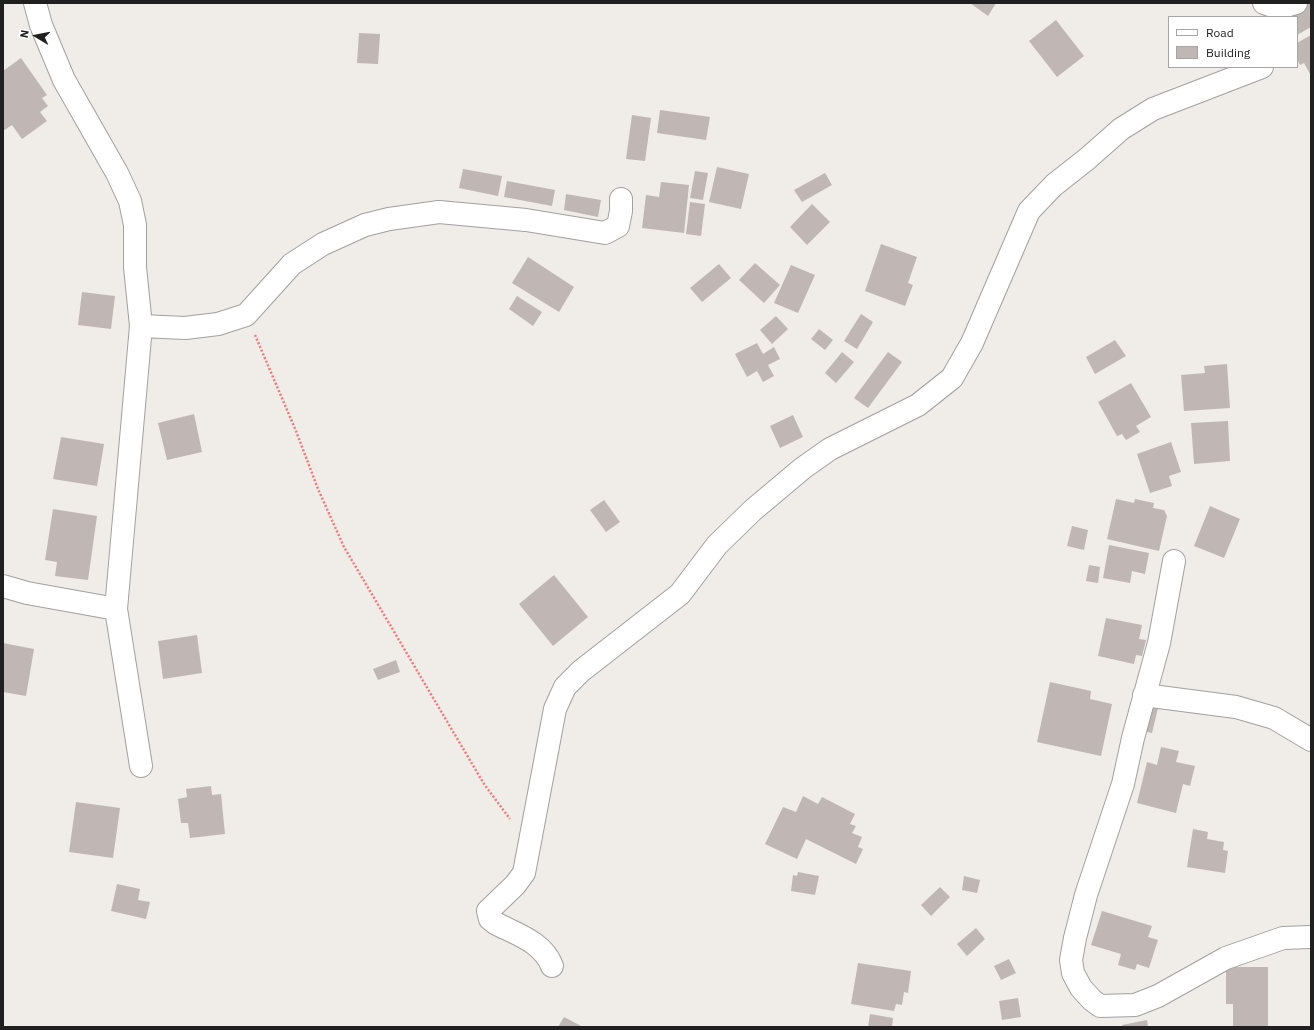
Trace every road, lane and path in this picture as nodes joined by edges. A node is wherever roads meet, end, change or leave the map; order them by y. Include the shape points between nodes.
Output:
1 (35, 3) edge
2 (1259, 68) edge
3 (621, 199) dead end
4 (246, 315) junction
5 (141, 326) junction
6 (1174, 561) dead end
7 (3, 586) edge
8 (116, 609) junction
9 (1144, 695) junction
10 (1311, 740) edge
11 (141, 766) dead end
12 (530, 847) junction
13 (1311, 937) edge
14 (552, 966) dead end

1 - 5 street via 41,25 64,80 130,201 135,226 135,267
2 - 12 street via 1153,109 1121,129 1054,184 1029,211 972,343 952,378 918,405 830,449 803,468 753,510 717,545 680,594 581,671 565,687 553,716
3 - 4 street via 618,226 605,233 526,220 439,212 365,224 323,244 292,264
4 - 5 street via 218,324 185,328
4 - 12 path via 344,547 484,784
5 - 8 street
6 - 9 street via 1159,643
7 - 8 street via 27,593
8 - 11 street
9 - 10 street via 1236,707 1274,718
9 - 13 street via 1123,784 1088,888 1075,938 1071,960 1081,988 1100,1006 1135,1005 1158,996 1226,958 1283,938
12 - 14 street via 524,872 515,885 488,911 490,918 495,922 539,946

